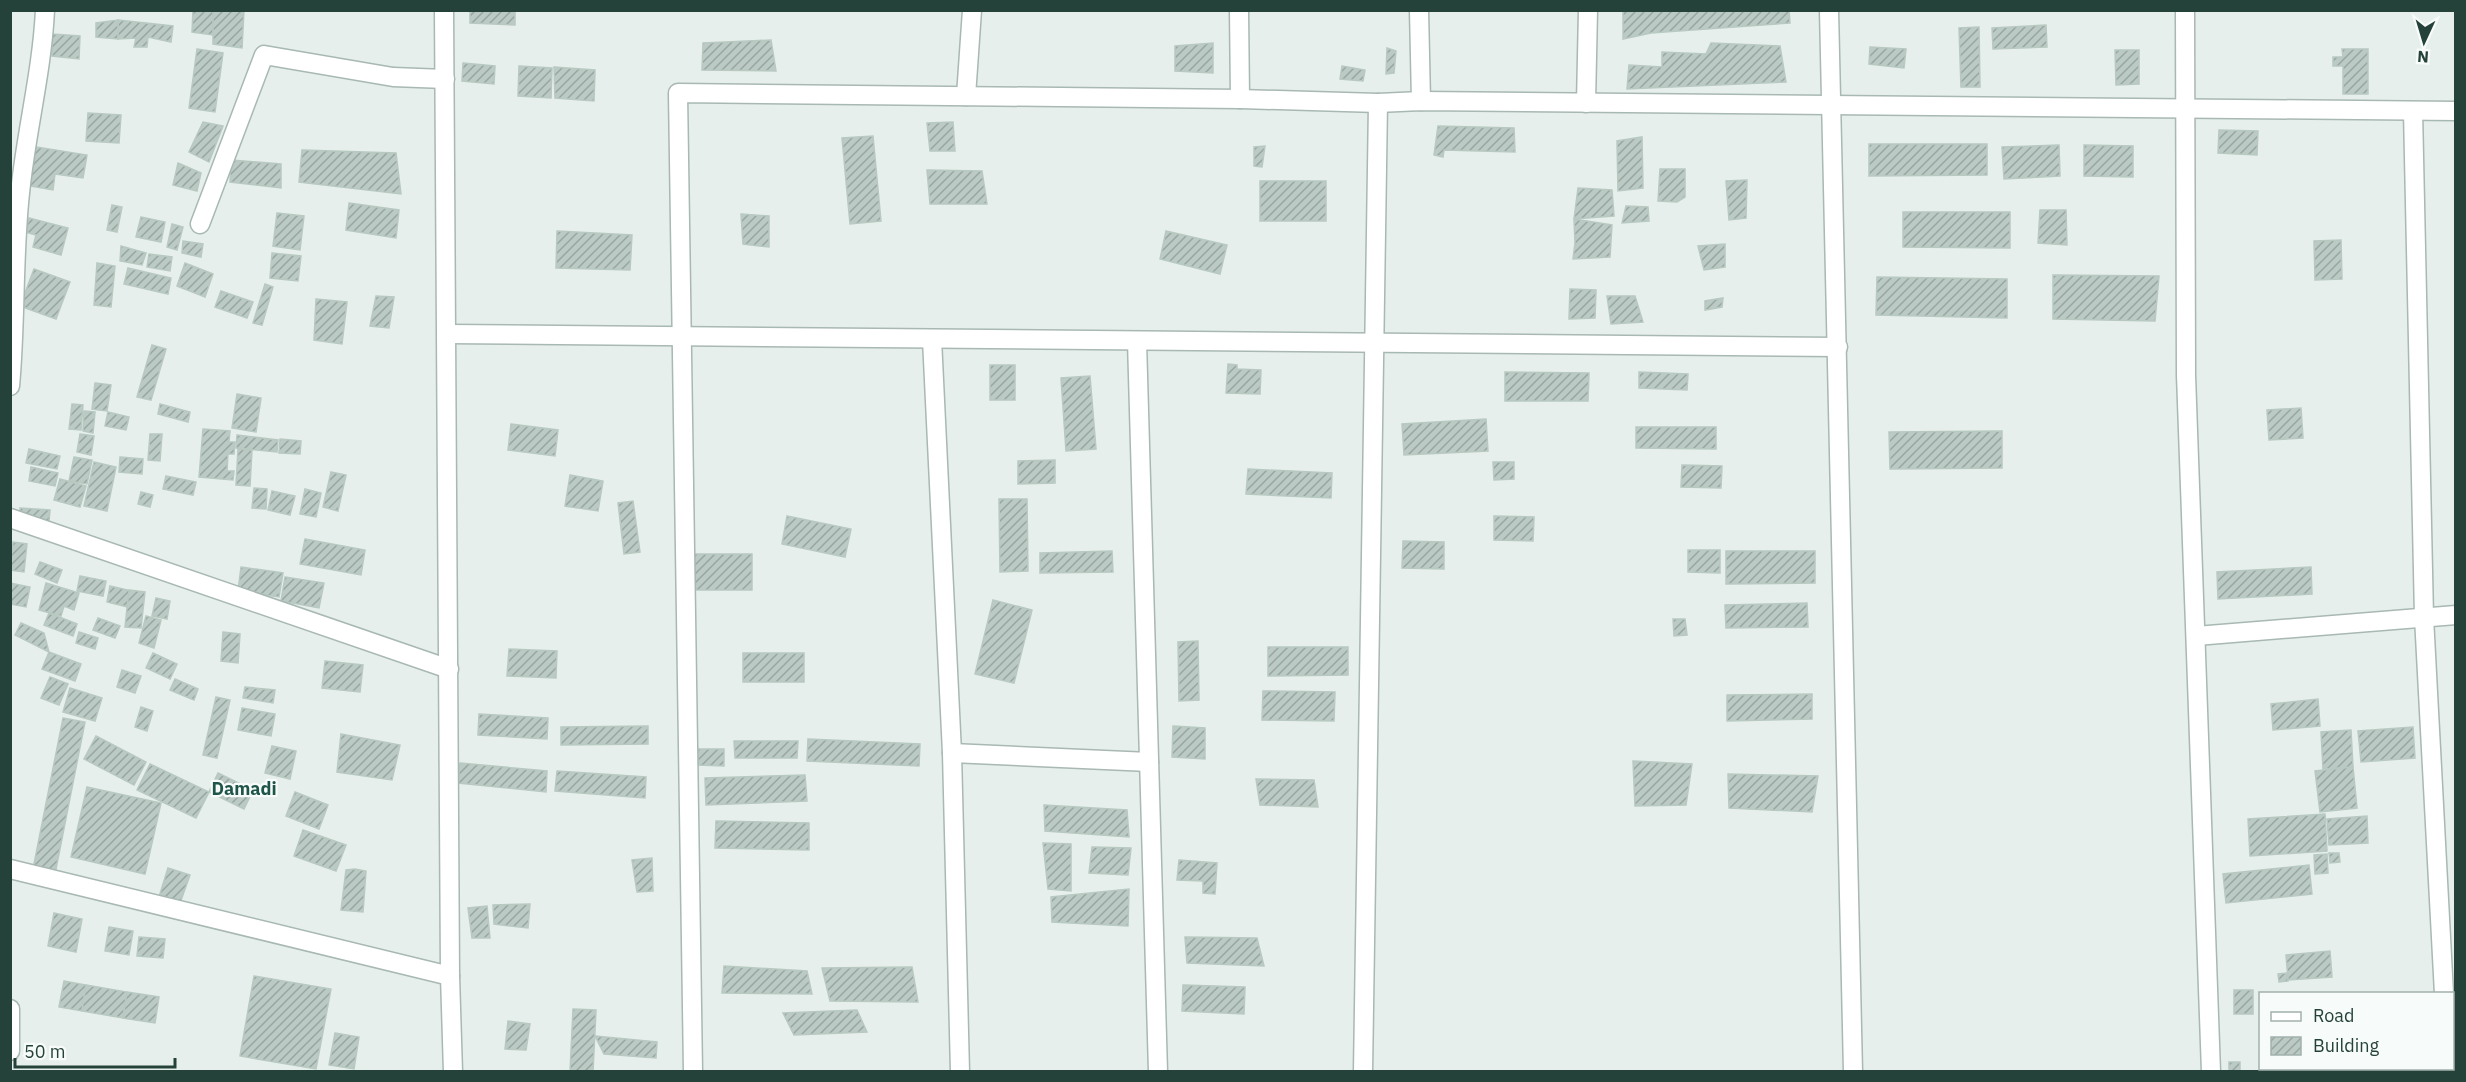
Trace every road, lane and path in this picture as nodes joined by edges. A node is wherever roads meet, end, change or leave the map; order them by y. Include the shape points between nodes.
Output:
1 (45, 10) edge
2 (444, 10) edge
3 (972, 10) edge
4 (1239, 10) edge
5 (1419, 10) edge
6 (1588, 10) edge
7 (1829, 10) edge
8 (2185, 10) edge
9 (445, 79) junction
10 (966, 96) junction
11 (1240, 99) junction
12 (1421, 100) junction
13 (1586, 102) junction
14 (1378, 103) junction
15 (1831, 105) junction
16 (2186, 108) junction
17 (2413, 111) junction
18 (2456, 111) edge
19 (200, 224) dead end
20 (447, 334) junction
21 (682, 337) junction
22 (932, 339) junction
23 (1137, 341) junction
24 (1374, 343) junction
25 (1838, 347) junction
26 (10, 386) edge
27 (10, 518) edge
28 (2456, 615) edge
29 (2424, 618) junction
30 (2196, 636) junction
31 (449, 669) junction
32 (952, 753) junction
33 (1149, 762) junction
34 (10, 869) edge
35 (450, 976) junction
36 (2444, 992) edge
37 (10, 1008) edge
38 (10, 1051) edge
39 (453, 1071) edge
40 (693, 1071) edge
41 (960, 1071) edge
42 (1158, 1071) edge
43 (1363, 1071) edge
44 (1853, 1071) edge
45 (2211, 1071) edge

1 - 26 street via 19,200
2 - 9 street
3 - 10 street
4 - 11 street
5 - 12 street
6 - 13 street
7 - 15 street
8 - 16 street
9 - 19 street via 393,77 264,55
9 - 20 street
10 - 11 street
10 - 21 street via 678,93
11 - 14 street
12 - 13 street
12 - 14 street
13 - 15 street
14 - 24 street
15 - 16 street
15 - 25 street
16 - 17 street
16 - 30 street via 2186,375
17 - 18 street
17 - 29 street
20 - 21 street
20 - 31 street
21 - 22 street
21 - 40 street
22 - 23 street
22 - 32 street
23 - 24 street
23 - 33 street
24 - 25 street
24 - 43 street
25 - 44 street
27 - 31 street
28 - 29 street
29 - 30 street
29 - 36 street
30 - 45 street
31 - 35 street
32 - 33 street
32 - 41 street
33 - 42 street
34 - 35 street
35 - 39 street
37 - 38 street

